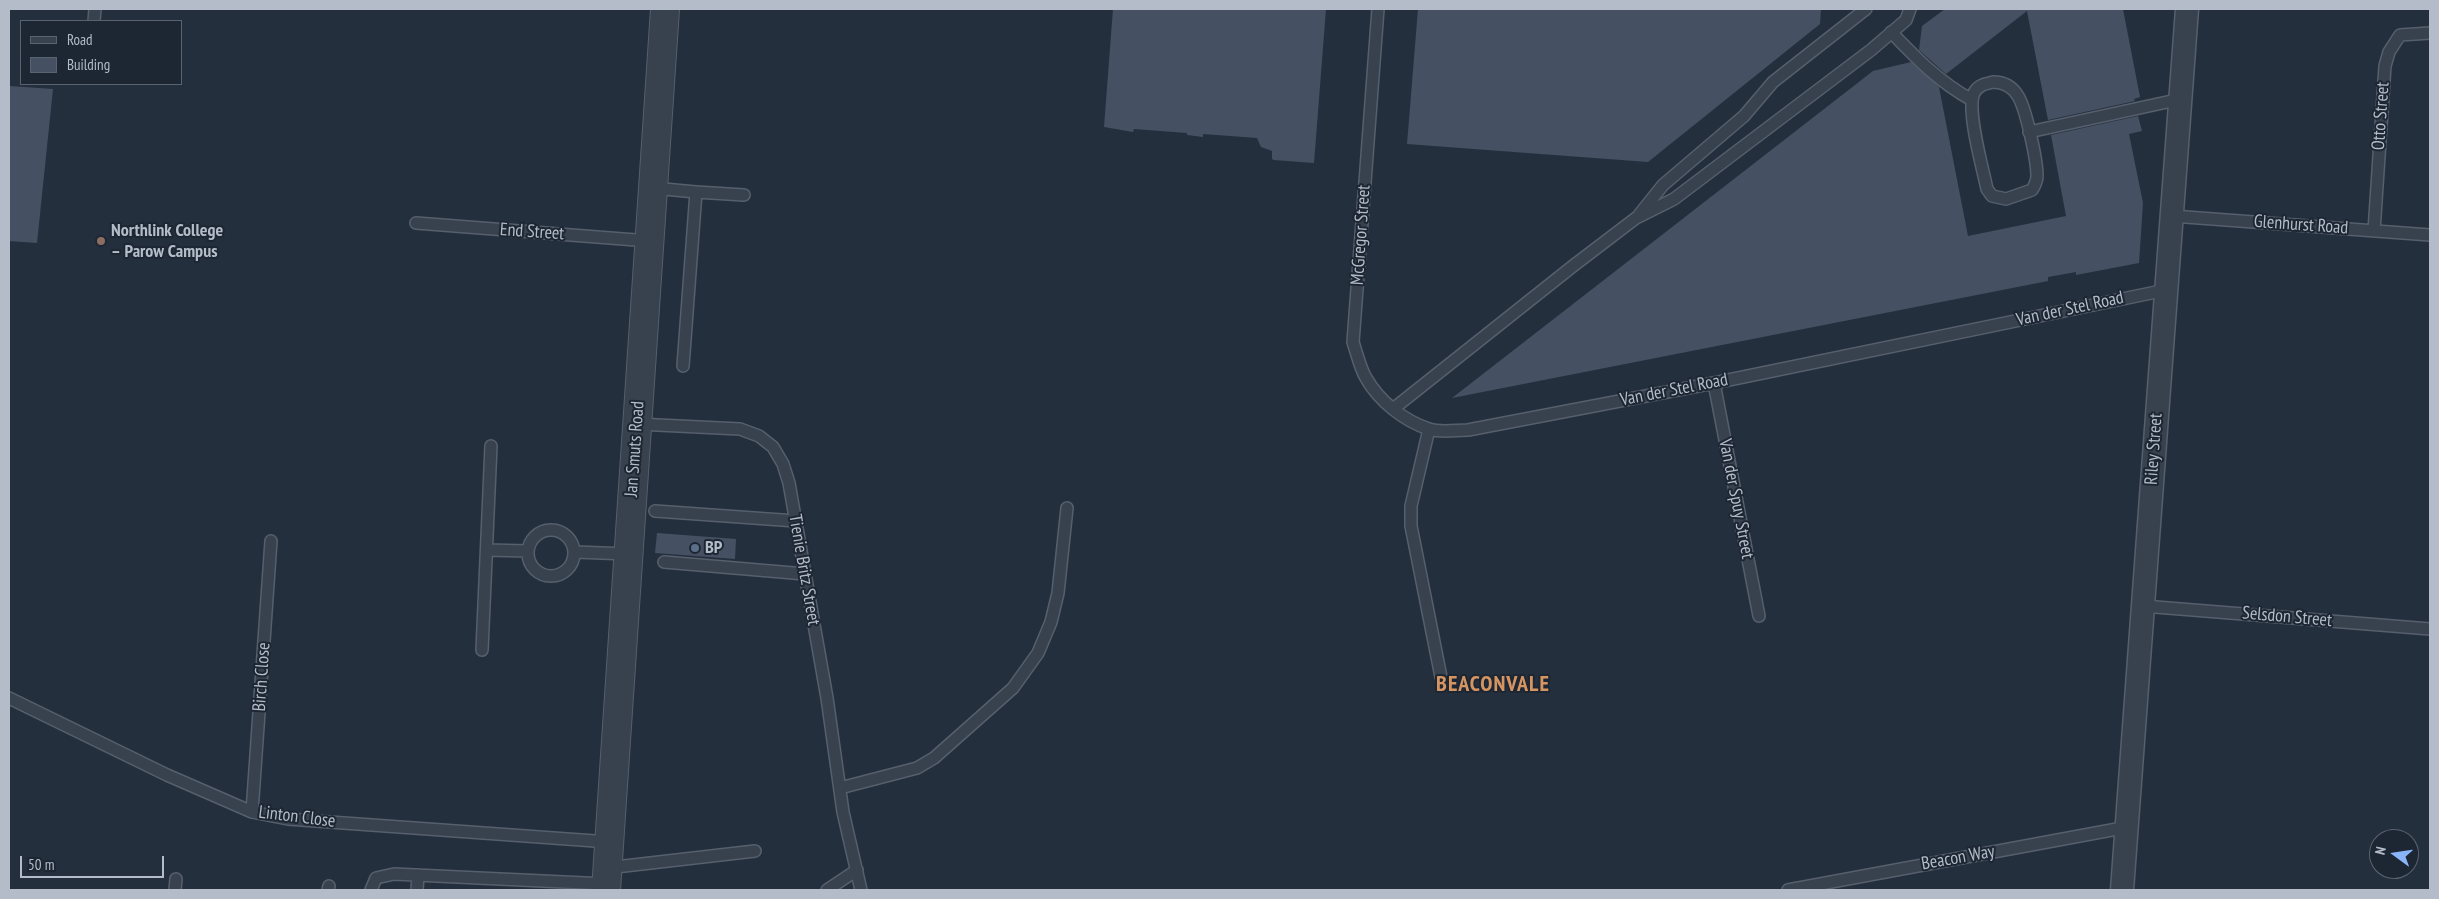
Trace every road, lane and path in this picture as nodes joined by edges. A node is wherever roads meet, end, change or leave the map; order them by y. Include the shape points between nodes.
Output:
1 (665, 9) edge
2 (1378, 9) edge
3 (1866, 9) edge
4 (1910, 9) edge
5 (2187, 9) edge
6 (1891, 32) junction
7 (2430, 33) edge
8 (2180, 99) junction
9 (1972, 100) junction
10 (2029, 132) junction
11 (653, 188) junction
12 (696, 192) junction
13 (744, 195) dead end
14 (2172, 216) junction
15 (1636, 218) junction
16 (416, 223) dead end
17 (2374, 231) junction
18 (2430, 235) edge
19 (649, 241) junction
20 (2166, 290) junction
21 (682, 366) dead end
22 (1714, 383) junction
23 (1393, 408) junction
24 (637, 424) junction
25 (1429, 429) junction
26 (491, 446) dead end
27 (1067, 508) dead end
28 (654, 511) dead end
29 (796, 521) junction
30 (271, 541) dead end
31 (486, 550) junction
32 (528, 551) junction
33 (574, 552) junction
34 (628, 554) junction
35 (664, 562) dead end
36 (805, 574) junction
37 (2143, 606) junction
38 (1758, 616) dead end
39 (2430, 629) edge
40 (482, 650) dead end
41 (1441, 677) dead end
42 (9, 698) edge
43 (840, 788) junction
44 (252, 812) junction
45 (2128, 827) junction
46 (755, 850) dead end
47 (857, 870) junction
48 (607, 871) edge
49 (418, 875) junction
50 (552, 886) edge
51 (1834, 886) edge
52 (371, 890) edge
53 (417, 890) edge
54 (827, 890) edge
55 (862, 890) edge
56 (1788, 890) edge
57 (2122, 890) edge

1 - 11 street, Jan Smuts Road
2 - 23 lane, McGregor Street via 1353,342 1366,378 1379,397
3 - 15 lane via 1773,82 1744,116 1663,185
4 - 6 lane via 1906,20
5 - 8 street, Riley Street
6 - 9 lane via 1931,74
6 - 15 lane via 1674,199
7 - 17 lane, Otto Street via 2400,35 2389,52 2382,87
8 - 10 lane
8 - 14 street, Riley Street
9 - 10 lane via 1982,84 2002,82 2019,97
9 - 10 lane via 1985,180 1992,196 2006,199 2025,194 2036,184
11 - 12 lane
11 - 19 street, Jan Smuts Road
12 - 13 lane
12 - 21 lane
14 - 17 lane, Glenhurst Road
14 - 20 street, Riley Street
15 - 23 lane
16 - 19 lane, End Street
17 - 18 lane, Glenhurst Road
19 - 24 street, Jan Smuts Road
20 - 22 lane, Van der Stel Road
20 - 37 street, Riley Street
22 - 25 lane, Van der Stel Road via 1468,430
22 - 38 lane, Van der Spuy Street
23 - 25 lane, McGregor Street
24 - 29 lane, Tienie Britz Street via 740,429 759,436 773,447 783,464
24 - 34 street, Jan Smuts Road
25 - 41 lane via 1411,506 1411,526
26 - 31 lane
27 - 43 lane via 1058,593 1051,622 1038,654 1013,688 934,758 916,768
28 - 29 lane
29 - 36 lane, Tienie Britz Street
30 - 44 lane, Birch Close
31 - 32 lane
31 - 40 lane
32 - 33 lane via 537,534 546,530 565,535 572,542
32 - 33 lane via 536,571 545,576 566,572 573,563
33 - 34 lane
34 - 48 street, Jan Smuts Road
35 - 36 lane
36 - 43 lane, Tienie Britz Street
37 - 39 lane, Selsdon Street
37 - 45 street, Riley Street
42 - 44 lane, Linton Close via 167,775
43 - 47 lane, Tienie Britz Street
44 - 48 lane, Linton Close
45 - 51 lane, Beacon Way
45 - 57 street, Riley Street
46 - 48 lane
47 - 54 lane
47 - 55 lane, Tienie Britz Street
48 - 50 lane
49 - 50 lane
49 - 52 lane via 376,878
49 - 53 lane
51 - 56 lane, Beacon Way

